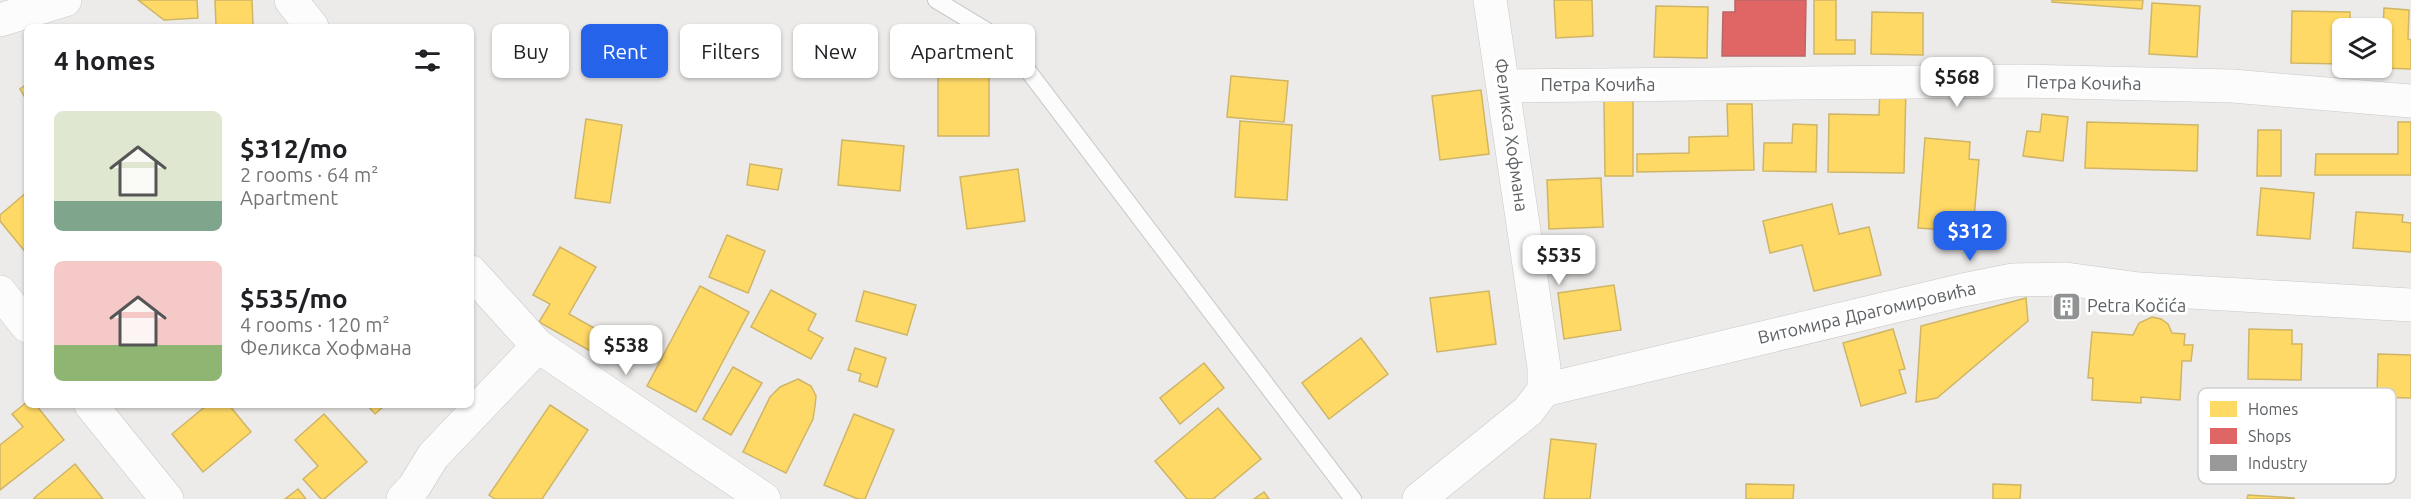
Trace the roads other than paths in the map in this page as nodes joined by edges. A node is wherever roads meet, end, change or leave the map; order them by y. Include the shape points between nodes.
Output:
1 (65, 0) edge
2 (291, 0) edge
3 (936, 0) edge
4 (1490, 0) edge
5 (0, 20) edge
6 (310, 24) edge
7 (1504, 86) junction
8 (2411, 101) edge
9 (474, 275) edge
10 (0, 292) edge
11 (2411, 305) edge
12 (24, 322) edge
13 (538, 346) junction
14 (1544, 390) junction
15 (93, 408) edge
16 (167, 499) edge
17 (403, 499) edge
18 (764, 499) edge
19 (1353, 499) edge
20 (1419, 499) edge

1 - 5 street
2 - 6 street
3 - 19 lane via 1007,43
4 - 7 street, Феликса Хофмана
7 - 8 street, Петра Кочића via 2021,81 2232,86
7 - 14 street, Феликса Хофмана via 1544,367
9 - 13 street
10 - 12 street
11 - 14 street, Витомира Драгомировића via 2139,289 2066,279 2013,280
13 - 17 street via 434,456
13 - 18 street
14 - 20 street via 1528,411
15 - 16 street

